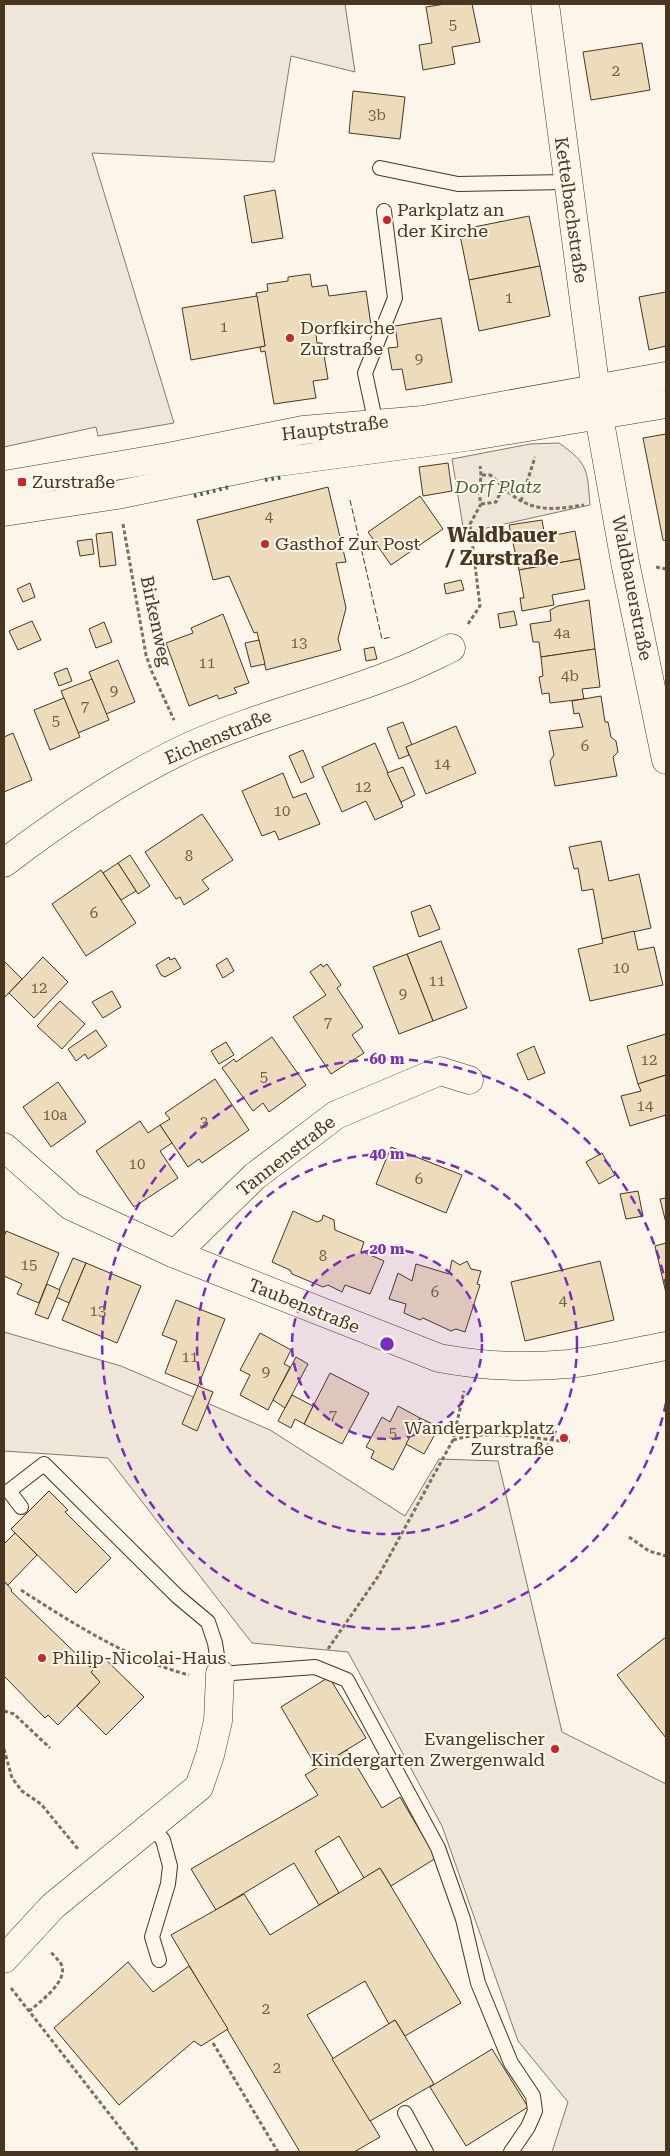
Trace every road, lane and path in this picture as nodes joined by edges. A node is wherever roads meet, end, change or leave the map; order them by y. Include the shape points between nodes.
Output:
1 (545, 4) edge
2 (380, 168) dead end
3 (567, 182) junction
4 (384, 211) dead end
5 (666, 376) edge
6 (596, 388) junction
7 (666, 404) edge
8 (600, 416) junction
9 (376, 423) junction
10 (535, 426) junction
11 (473, 436) junction
12 (381, 449) junction
13 (482, 476) junction
14 (4, 485) edge
15 (503, 487) junction
16 (117, 495) junction
17 (521, 501) junction
18 (614, 501) junction
19 (481, 504) junction
20 (4, 512) edge
21 (451, 648) joint
22 (187, 748) junction
23 (666, 760) edge
24 (4, 863) edge
25 (469, 1080) dead end
26 (4, 1146) edge
27 (175, 1254) junction
28 (666, 1346) edge
29 (470, 1364) junction
30 (453, 1440) junction
31 (570, 1442) dead end
32 (21, 1507) dead end
33 (629, 1537) dead end
34 (666, 1556) edge
35 (20, 1590) dead end
36 (315, 1668) junction
37 (220, 1677) junction
38 (4, 1711) edge
39 (50, 1748) dead end
40 (4, 1749) edge
41 (151, 1825) junction
42 (94, 1872) junction
43 (30, 1928) junction
44 (4, 1959) edge
45 (158, 1960) dead end
46 (16, 1994) dead end
47 (29, 2011) junction
48 (213, 2043) dead end
49 (405, 2113) dead end
50 (139, 2152) edge
51 (278, 2152) edge
52 (426, 2152) edge
53 (511, 2152) edge

1 - 3 street, Kettelbachstraße
2 - 3 lane via 458,184
3 - 6 street, Kettelbachstraße
4 - 9 lane via 396,298 365,373
5 - 6 street, Hauptstraße
6 - 8 street, Kettelbachstraße
6 - 9 street, Hauptstraße via 424,420
7 - 8 street, Hauptstraße
8 - 10 street, Hauptstraße
8 - 18 street, Waldbauerstraße
9 - 12 lane
9 - 14 street, Hauptstraße via 303,430
10 - 11 street, Hauptstraße
10 - 17 path via 538,449
11 - 12 street, Hauptstraße
11 - 13 path
12 - 16 street, Hauptstraße via 271,463
13 - 15 path via 490,475
13 - 19 path via 478,490
15 - 17 path
15 - 19 path via 496,502
16 - 20 street, Hauptstraße
16 - 22 path, Birkenweg via 146,655
17 - 18 path via 551,510
18 - 23 street, Waldbauerstraße
19 - 21 path via 470,524 480,606
21 - 22 street, Eichenstraße via 393,674 268,715
22 - 24 street, Eichenstraße via 89,802
25 - 27 street, Tannenstraße via 440,1071 336,1115 255,1176
26 - 27 street, Taubenstraße via 70,1206
27 - 29 street, Taubenstraße via 399,1344 439,1358
28 - 29 street, Taubenstraße via 570,1364
29 - 30 path
30 - 31 path via 470,1435 496,1435
30 - 36 path via 379,1575
32 - 37 lane via 9,1491 44,1464 177,1596 208,1622
33 - 34 path via 649,1552
35 - 37 path via 124,1651 172,1670
36 - 37 lane
36 - 53 lane via 347,1680 438,1848 463,1919 478,1983 511,2063 533,2096 535,2111
37 - 41 street via 218,1721 199,1786
38 - 39 path via 14,1714
40 - 42 path via 12,1778 22,1791 47,1811
41 - 42 street
41 - 45 lane via 162,1840 170,1866 168,1884 152,1936
42 - 43 street
43 - 44 street
43 - 47 path via 62,1969 55,1989
46 - 47 path
47 - 50 path
48 - 51 path
49 - 52 lane

